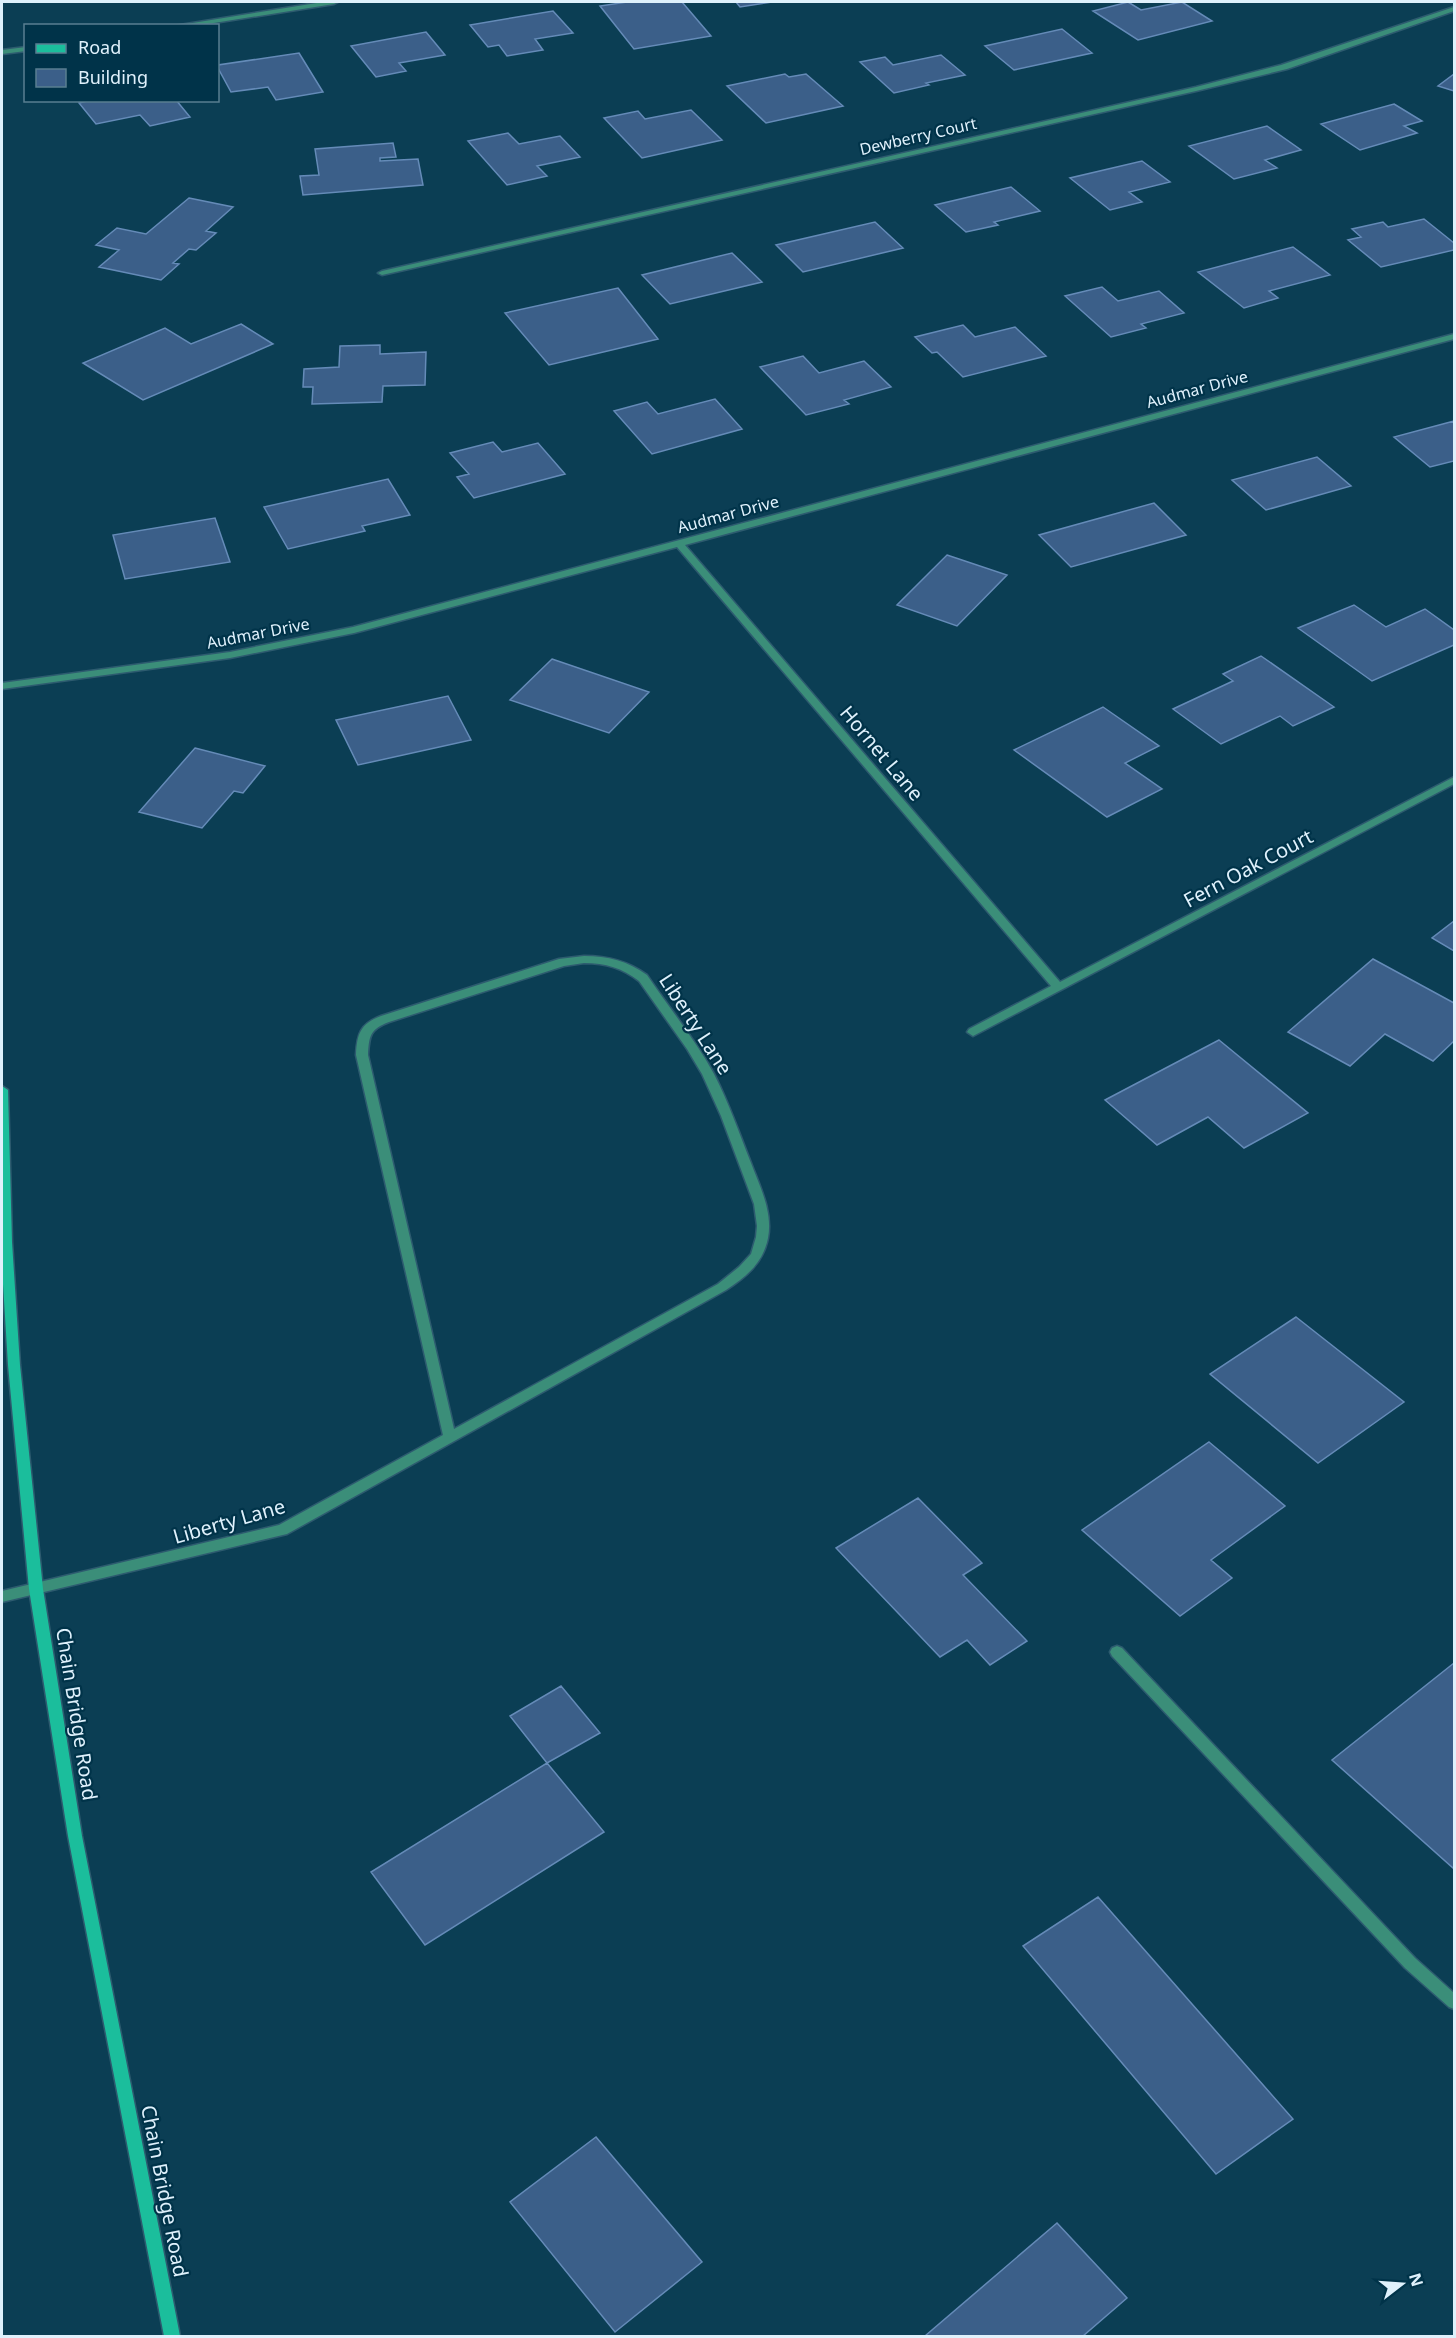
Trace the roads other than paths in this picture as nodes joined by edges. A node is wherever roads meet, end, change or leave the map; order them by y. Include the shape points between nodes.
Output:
1 (333, 2) edge
2 (1455, 9) edge
3 (190, 24) edge
4 (24, 49) edge
5 (2, 52) edge
6 (382, 273) dead end
7 (1455, 337) edge
8 (679, 543) junction
9 (2, 686) edge
10 (1455, 780) edge
11 (1058, 987) junction
12 (973, 1032) dead end
13 (2, 1090) edge
14 (450, 1438) junction
15 (36, 1590) junction
16 (2, 1597) edge
17 (1117, 1652) dead end
18 (1455, 2002) edge
19 (172, 2337) edge

1 - 3 street
2 - 6 street, Dewberry Court via 1304,61 1196,89
4 - 5 street
7 - 8 street, Audmar Drive
8 - 9 street, Audmar Drive via 354,630 230,655
8 - 11 street, Hornet Lane
10 - 11 street, Fern Oak Court
11 - 12 street, Fern Oak Court
13 - 15 main road, Chain Bridge Road via 14,1365
14 - 14 street, Liberty Lane via 722,1287 740,1275 759,1250 764,1218 759,1199 715,1087 643,978 621,964 592,959 563,962 374,1023 363,1036 362,1055
14 - 15 street, Liberty Lane via 282,1530
15 - 16 street, Liberty Lane
15 - 19 main road, Chain Bridge Road via 75,1836
17 - 18 street via 1402,1954

